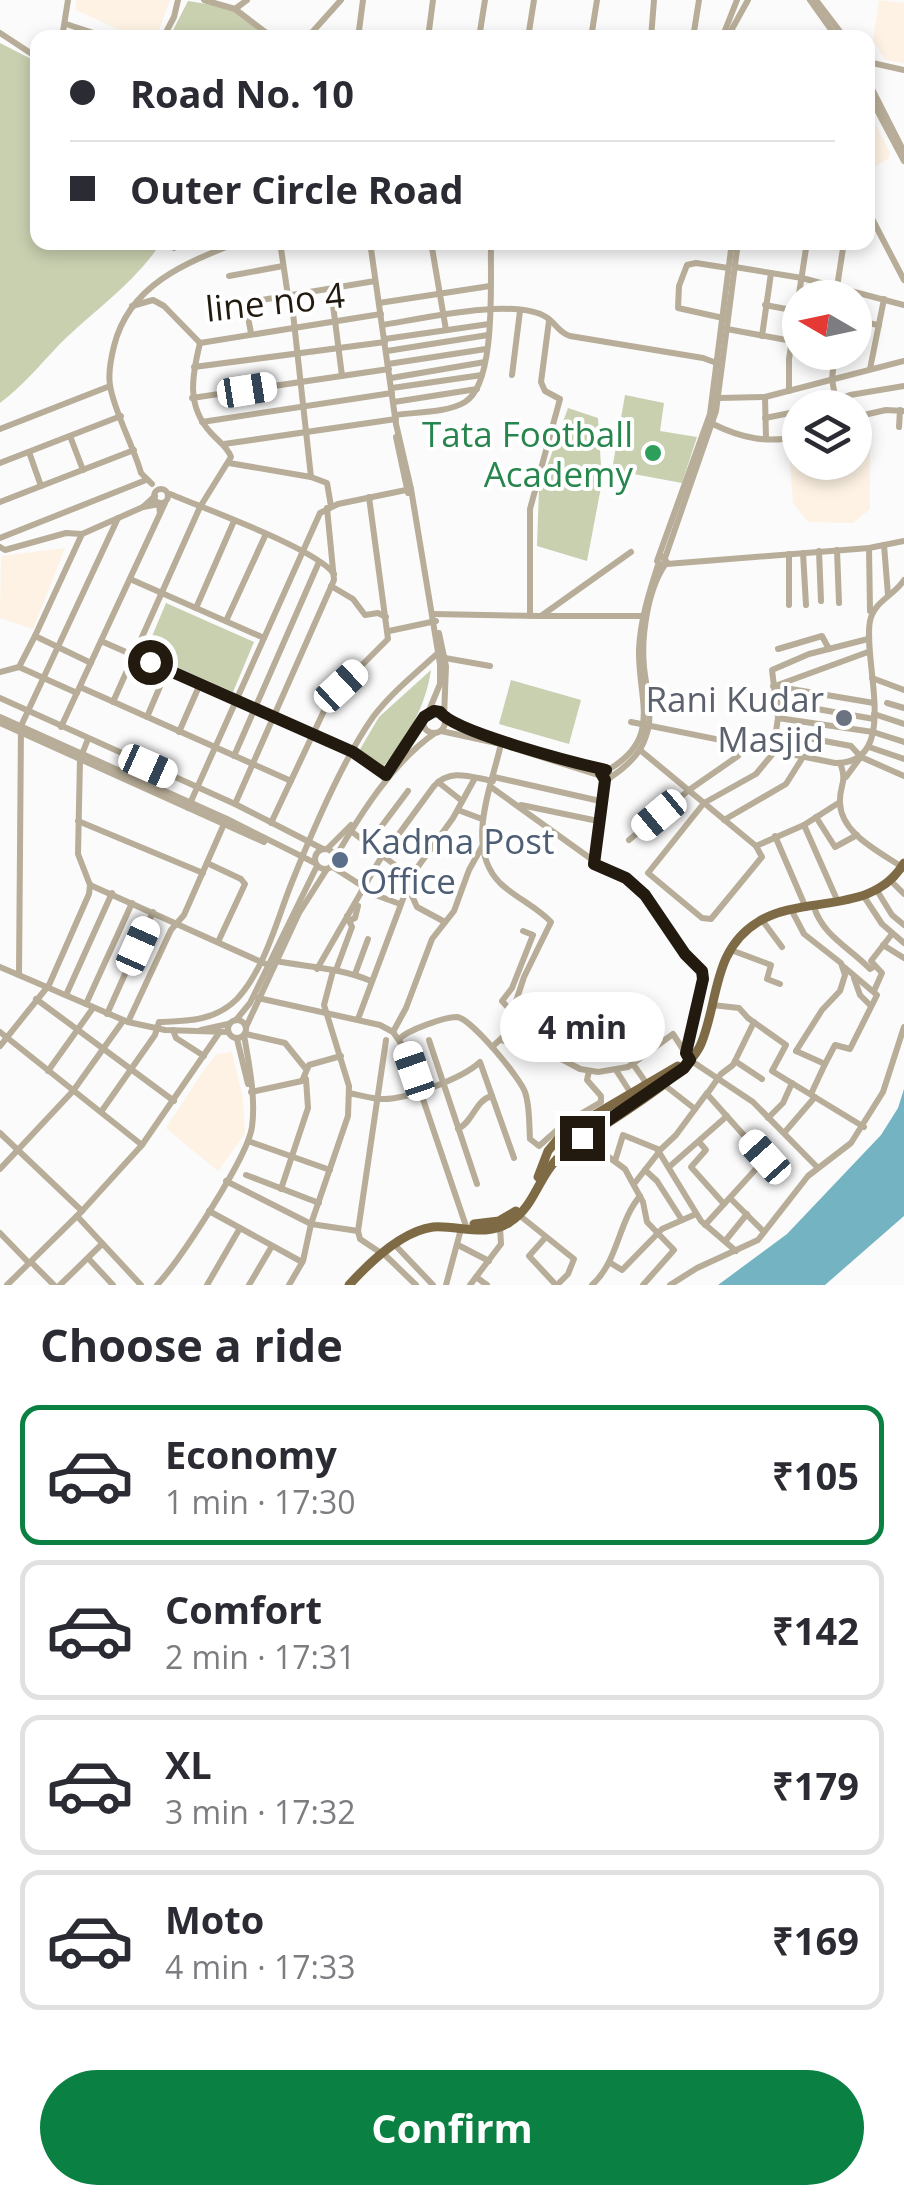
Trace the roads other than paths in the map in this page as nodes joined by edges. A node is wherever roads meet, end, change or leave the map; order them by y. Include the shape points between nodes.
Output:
1 (68, 0) edge
2 (178, 0) edge
3 (204, 0) edge
4 (246, 0) edge
5 (341, 0) edge
6 (363, 0) edge
7 (433, 0) edge
8 (484, 0) edge
9 (534, 0) edge
10 (596, 0) edge
11 (654, 0) edge
12 (698, 0) edge
13 (737, 0) edge
14 (748, 0) edge
15 (813, 0) edge
16 (235, 10) junction
17 (66, 24) junction
18 (64, 30) edge
19 (84, 30) edge
20 (167, 30) edge
21 (262, 30) edge
22 (315, 30) edge
23 (359, 30) edge
24 (429, 30) edge
25 (480, 30) edge
26 (529, 30) edge
27 (592, 30) edge
28 (651, 30) edge
29 (694, 30) edge
30 (728, 30) edge
31 (730, 30) edge
32 (831, 30) edge
33 (838, 30) edge
34 (0, 33) edge
35 (30, 53) edge
36 (875, 64) edge
37 (904, 70) edge
38 (875, 95) edge
39 (875, 106) edge
40 (904, 152) edge
41 (904, 161) edge
42 (875, 224) edge
43 (214, 250) edge
44 (281, 250) edge
45 (371, 250) edge
46 (432, 250) edge
47 (491, 250) edge
48 (734, 250) edge
49 (806, 250) edge
50 (843, 250) edge
51 (283, 266) junction
52 (731, 268) junction
53 (771, 273) junction
54 (229, 276) dead end
55 (802, 278) junction
56 (810, 280) edge
57 (838, 280) edge
58 (904, 280) edge
59 (375, 282) junction
60 (490, 286) junction
61 (330, 290) junction
62 (440, 294) junction
63 (289, 296) junction
64 (872, 297) edge
65 (884, 299) junction
66 (379, 303) junction
67 (766, 305) junction
68 (904, 305) edge
69 (131, 307) junction
70 (489, 308) junction
71 (782, 308) edge
72 (520, 311) junction
73 (380, 314) junction
74 (443, 315) junction
75 (723, 318) junction
76 (549, 319) junction
77 (335, 321) junction
78 (382, 324) junction
79 (488, 324) junction
80 (872, 324) edge
81 (879, 325) junction
82 (294, 327) junction
83 (726, 329) junction
84 (446, 330) junction
85 (251, 334) junction
86 (488, 336) junction
87 (762, 336) junction
88 (782, 340) edge
89 (200, 342) junction
90 (386, 344) junction
91 (339, 348) junction
92 (486, 350) junction
93 (298, 354) junction
94 (720, 360) junction
95 (872, 360) edge
96 (904, 360) edge
97 (485, 362) junction
98 (194, 368) junction
99 (872, 369) edge
100 (389, 370) junction
101 (833, 370) edge
102 (870, 370) edge
103 (482, 375) junction
104 (512, 375) dead end
105 (342, 376) junction
106 (832, 380) junction
107 (300, 382) junction
108 (110, 386) junction
109 (904, 386) edge
110 (479, 389) junction
111 (793, 390) edge
112 (834, 390) edge
113 (782, 393) edge
114 (393, 394) junction
115 (872, 394) edge
116 (765, 397) junction
117 (192, 398) junction
118 (718, 398) junction
119 (303, 408) junction
120 (902, 410) edge
121 (782, 415) edge
122 (872, 415) edge
123 (121, 416) junction
124 (765, 418) junction
125 (396, 419) junction
126 (202, 422) junction
127 (713, 424) junction
128 (899, 427) dead end
129 (0, 430) edge
130 (306, 433) junction
131 (70, 436) junction
132 (782, 438) edge
133 (766, 439) junction
134 (223, 444) junction
135 (134, 450) junction
136 (29, 452) junction
137 (229, 462) junction
138 (0, 463) edge
139 (84, 470) junction
140 (310, 478) junction
141 (42, 486) junction
142 (159, 492) junction
143 (410, 492) junction
144 (369, 497) junction
145 (0, 502) edge
146 (329, 506) junction
147 (143, 507) junction
148 (200, 507) junction
149 (160, 515) junction
150 (118, 518) junction
151 (234, 522) junction
152 (14, 532) junction
153 (82, 534) junction
154 (265, 535) junction
155 (0, 538) edge
156 (904, 540) edge
157 (884, 544) junction
158 (5, 547) edge
159 (868, 548) junction
160 (837, 550) junction
161 (302, 552) junction
162 (630, 552) dead end
163 (820, 552) junction
164 (803, 553) junction
165 (788, 554) junction
166 (319, 562) junction
167 (663, 562) junction
168 (335, 575) junction
169 (130, 579) junction
170 (904, 580) edge
171 (331, 586) junction
172 (162, 593) junction
173 (892, 594) junction
174 (904, 596) edge
175 (820, 601) dead end
176 (839, 603) dead end
177 (789, 605) dead end
178 (806, 605) dead end
179 (196, 608) junction
180 (530, 616) junction
181 (541, 616) junction
182 (643, 616) junction
183 (870, 616) junction
184 (387, 618) junction
185 (434, 619) junction
186 (226, 621) junction
187 (389, 631) junction
188 (35, 636) junction
189 (264, 638) junction
190 (868, 639) junction
191 (101, 641) junction
192 (58, 647) junction
193 (778, 649) dead end
194 (829, 649) junction
195 (868, 652) junction
196 (134, 655) junction
197 (442, 655) junction
198 (91, 663) junction
199 (490, 666) dead end
200 (19, 667) junction
201 (167, 670) junction
202 (0, 672) edge
203 (43, 678) junction
204 (872, 678) junction
205 (200, 684) junction
206 (773, 686) junction
207 (78, 690) junction
208 (904, 690) edge
209 (0, 698) edge
210 (236, 700) junction
211 (113, 702) junction
212 (776, 702) junction
213 (874, 702) junction
214 (887, 703) dead end
215 (254, 708) junction
216 (904, 708) edge
217 (27, 711) junction
218 (428, 713) junction
219 (273, 716) junction
220 (874, 716) junction
221 (147, 717) junction
222 (778, 718) junction
223 (445, 719) junction
224 (0, 720) edge
225 (631, 722) dead end
226 (424, 723) junction
227 (904, 724) edge
228 (647, 726) junction
229 (61, 727) junction
230 (21, 730) junction
231 (180, 732) junction
232 (438, 732) junction
233 (776, 732) junction
234 (873, 732) junction
235 (311, 733) junction
236 (88, 739) junction
237 (904, 742) edge
238 (501, 744) junction
239 (743, 745) junction
240 (869, 747) junction
241 (215, 748) junction
242 (640, 750) junction
243 (774, 751) junction
244 (353, 752) junction
245 (234, 756) junction
246 (802, 756) junction
247 (81, 757) junction
248 (860, 757) junction
249 (904, 759) edge
250 (840, 763) junction
251 (252, 764) junction
252 (606, 774) junction
253 (386, 775) junction
254 (904, 776) edge
255 (846, 777) junction
256 (475, 778) junction
257 (291, 781) junction
258 (492, 781) junction
259 (438, 782) junction
260 (198, 788) junction
261 (689, 790) junction
262 (408, 791) dead end
263 (462, 800) junction
264 (600, 801) junction
265 (840, 802) junction
266 (704, 803) junction
267 (235, 804) junction
268 (514, 804) junction
269 (189, 805) junction
270 (458, 810) junction
271 (816, 817) junction
272 (482, 819) junction
273 (724, 820) junction
274 (78, 821) junction
275 (598, 821) junction
276 (270, 823) junction
277 (224, 824) junction
278 (804, 825) junction
279 (351, 831) junction
280 (856, 835) junction
281 (775, 836) junction
282 (629, 840) dead end
283 (484, 843) junction
284 (310, 844) junction
285 (368, 844) junction
286 (756, 846) junction
287 (325, 849) junction
288 (384, 854) junction
289 (302, 858) junction
290 (594, 861) junction
291 (207, 863) junction
292 (316, 864) junction
293 (331, 864) junction
294 (902, 868) edge
295 (203, 873) junction
296 (890, 880) junction
297 (408, 882) junction
298 (90, 885) junction
299 (363, 889) junction
300 (876, 889) junction
301 (112, 894) junction
302 (904, 894) edge
303 (863, 895) junction
304 (838, 902) junction
305 (132, 903) junction
306 (400, 904) junction
307 (358, 906) dead end
308 (810, 908) junction
309 (792, 911) junction
310 (152, 912) junction
311 (348, 918) junction
312 (762, 920) junction
313 (445, 922) junction
314 (176, 924) junction
315 (904, 925) edge
316 (523, 931) dead end
317 (892, 934) junction
318 (368, 939) dead end
319 (218, 942) junction
320 (904, 943) edge
321 (884, 945) junction
322 (782, 947) dead end
323 (730, 949) junction
324 (904, 958) edge
325 (268, 962) junction
326 (844, 966) junction
327 (875, 966) junction
328 (0, 967) edge
329 (317, 969) junction
330 (334, 971) junction
331 (355, 974) junction
332 (19, 976) junction
333 (854, 977) junction
334 (372, 982) junction
335 (780, 984) dead end
336 (47, 988) junction
337 (874, 991) junction
338 (66, 996) junction
339 (258, 998) junction
340 (36, 1000) junction
341 (711, 1004) junction
342 (870, 1005) junction
343 (90, 1006) junction
344 (326, 1011) junction
345 (513, 1013) junction
346 (107, 1014) junction
347 (358, 1019) junction
348 (126, 1021) junction
349 (754, 1022) junction
350 (228, 1027) junction
351 (904, 1028) edge
352 (157, 1029) junction
353 (78, 1030) junction
354 (173, 1030) junction
355 (200, 1030) junction
356 (393, 1032) junction
357 (243, 1034) junction
358 (4, 1035) edge
359 (400, 1039) junction
360 (386, 1040) dead end
361 (429, 1040) dead end
362 (501, 1040) junction
363 (786, 1045) junction
364 (0, 1046) edge
365 (492, 1047) junction
366 (104, 1048) junction
367 (796, 1051) junction
368 (687, 1055) junction
369 (204, 1056) junction
370 (341, 1056) junction
371 (735, 1061) junction
372 (633, 1064) junction
373 (826, 1064) junction
374 (134, 1068) junction
375 (48, 1070) junction
376 (616, 1070) junction
377 (589, 1071) junction
378 (306, 1074) junction
379 (718, 1078) junction
380 (762, 1078) dead end
381 (441, 1082) junction
382 (662, 1083) junction
383 (792, 1084) junction
384 (648, 1085) junction
385 (73, 1090) junction
386 (251, 1091) junction
387 (420, 1091) junction
388 (707, 1092) junction
389 (349, 1093) junction
390 (632, 1095) junction
391 (492, 1096) junction
392 (813, 1096) junction
393 (377, 1099) junction
394 (174, 1101) junction
395 (695, 1109) junction
396 (101, 1112) junction
397 (727, 1116) junction
398 (768, 1118) junction
399 (864, 1127) junction
400 (458, 1130) junction
401 (0, 1133) edge
402 (784, 1133) junction
403 (582, 1138) junction
404 (248, 1141) junction
405 (700, 1143) junction
406 (142, 1145) junction
407 (18, 1151) junction
408 (659, 1151) junction
409 (294, 1157) junction
410 (514, 1158) dead end
411 (614, 1161) junction
412 (669, 1168) junction
413 (818, 1168) junction
414 (0, 1169) edge
415 (330, 1170) junction
416 (644, 1170) junction
417 (246, 1175) dead end
418 (226, 1181) junction
419 (477, 1184) dead end
420 (634, 1184) junction
421 (281, 1188) junction
422 (640, 1196) junction
423 (727, 1201) junction
424 (318, 1203) junction
425 (209, 1210) junction
426 (79, 1214) junction
427 (696, 1214) junction
428 (746, 1214) junction
429 (519, 1215) junction
430 (682, 1220) junction
431 (312, 1224) junction
432 (705, 1225) junction
433 (500, 1227) junction
434 (240, 1228) junction
435 (465, 1228) junction
436 (358, 1230) junction
437 (0, 1233) edge
438 (765, 1233) junction
439 (657, 1234) junction
440 (546, 1238) junction
441 (726, 1240) junction
442 (103, 1244) junction
443 (458, 1245) junction
444 (272, 1246) junction
445 (395, 1246) junction
446 (736, 1251) junction
447 (381, 1252) junction
448 (88, 1258) junction
449 (489, 1261) junction
450 (302, 1262) junction
451 (609, 1262) junction
452 (30, 1263) junction
453 (476, 1277) junction
454 (350, 1284) edge
455 (7, 1285) edge
456 (57, 1285) edge
457 (113, 1285) edge
458 (142, 1285) edge
459 (158, 1285) edge
460 (207, 1285) edge
461 (250, 1285) edge
462 (289, 1285) edge
463 (416, 1285) edge
464 (433, 1285) edge
465 (446, 1285) edge
466 (470, 1285) edge
467 (487, 1285) edge
468 (556, 1285) edge
469 (592, 1285) edge
470 (643, 1285) edge
471 (670, 1285) edge

1 - 17 street
2 - 20 street
3 - 16 street
4 - 16 street
5 - 22 street
6 - 23 street
7 - 24 street
8 - 25 street
9 - 26 street
10 - 27 street
11 - 28 street
12 - 29 street
13 - 30 street
14 - 31 street
15 - 32 street
15 - 33 street
16 - 21 street
17 - 18 street
17 - 19 street
34 - 35 street
36 - 37 street
38 - 40 street
39 - 41 street
42 - 58 street
43 - 69 street via 154,282
44 - 51 street
45 - 59 street
46 - 62 street
47 - 60 street
48 - 52 street
49 - 55 street
50 - 57 street
51 - 54 street
51 - 63 street
52 - 53 street
52 - 75 street
52 - 75 street via 687,264 679,286 678,308
52 - 83 street
53 - 55 street
53 - 67 street
55 - 56 street
59 - 61 street
59 - 66 street
60 - 62 street
60 - 70 street
61 - 63 street
61 - 77 street
62 - 66 street
62 - 74 street
63 - 82 street
63 - 85 street via 246,304
64 - 65 street
65 - 68 street
65 - 81 street
66 - 73 street
67 - 71 street
67 - 87 street
69 - 89 street, line no 4 via 153,300
69 - 108 street via 118,328
70 - 72 street
70 - 74 street
70 - 79 street
72 - 76 street
72 - 104 street
73 - 77 street, line no 4
73 - 78 street
74 - 78 street
74 - 84 street
75 - 94 street
76 - 94 street via 570,336
76 - 180 street via 541,382 560,400 530,509
77 - 82 street, line no 4
77 - 91 street
78 - 90 street
79 - 84 street
79 - 86 street
80 - 81 street
81 - 95 street
82 - 85 street, line no 4
82 - 93 street
83 - 87 street
83 - 94 street
84 - 90 street
85 - 89 street, line no 4
86 - 90 street
86 - 92 street
87 - 88 street
89 - 98 street
90 - 91 street
90 - 100 street
91 - 93 street
91 - 105 street
92 - 97 street
92 - 100 street
93 - 98 street
93 - 107 street
94 - 118 street
94 - 167 street via 710,414
96 - 99 street
97 - 100 street
97 - 103 street
98 - 117 street
100 - 105 street
100 - 114 street
101 - 106 street
102 - 106 street
103 - 110 street
103 - 114 street
105 - 107 street
106 - 111 street
106 - 112 street
107 - 117 street
107 - 119 street
108 - 123 street
108 - 129 street
109 - 115 street
110 - 114 street
110 - 125 street via 462,404
113 - 116 street
114 - 119 street
114 - 125 street
116 - 118 street
116 - 124 street
117 - 126 street
118 - 127 street
119 - 126 street
119 - 130 street
120 - 122 street
120 - 128 street
121 - 124 street
123 - 131 street
123 - 135 street
124 - 133 street
125 - 130 street
125 - 143 street
126 - 134 street
127 - 133 street via 744,438
127 - 167 street
130 - 134 street
130 - 140 street
131 - 136 street
131 - 139 street
132 - 133 street
134 - 137 street
135 - 139 street
135 - 142 street
136 - 138 street
136 - 141 street
137 - 140 street
137 - 148 street
139 - 141 street
140 - 146 street via 327,482
141 - 145 street
142 - 147 street
142 - 148 street
142 - 149 street
142 - 152 street
143 - 144 street
143 - 185 street
144 - 146 street
144 - 184 street
146 - 161 street
146 - 168 street
147 - 149 street via 159,504
147 - 150 street
148 - 151 street
148 - 172 street
149 - 169 street
150 - 153 street
150 - 192 street
151 - 154 street
151 - 179 street
152 - 155 street
152 - 158 street
153 - 158 street
153 - 188 street
154 - 161 street
154 - 186 street
156 - 157 street
157 - 159 street
157 - 173 street
159 - 160 street
159 - 183 street
160 - 163 street
160 - 176 street
161 - 166 street
161 - 189 street
162 - 181 street
163 - 164 street
163 - 175 street
164 - 165 street
164 - 178 street
165 - 167 street
165 - 177 street
166 - 168 street
166 - 215 street
167 - 182 street
167 - 228 street via 644,640
168 - 171 street
169 - 172 street
169 - 191 street
170 - 173 street
171 - 184 street via 365,615
171 - 219 street
172 - 179 street
172 - 196 street
173 - 174 street
173 - 183 street
179 - 186 street
180 - 181 street
180 - 185 street
181 - 182 street
182 - 228 street via 639,654
183 - 190 street
184 - 187 street
185 - 187 street
185 - 197 street
186 - 189 street
187 - 235 street via 385,646 331,696
188 - 192 street
188 - 200 street
189 - 210 street
190 - 194 street
190 - 195 street
191 - 196 street
191 - 198 street
192 - 198 street
192 - 203 street
193 - 194 street via 822,636
194 - 206 street via 776,666
195 - 204 street
195 - 206 street
196 - 201 street
196 - 211 street
197 - 199 street
197 - 218 street
197 - 223 street
197 - 244 street via 387,700
198 - 207 street
200 - 202 street
200 - 203 street
201 - 205 street
201 - 221 street
203 - 207 street
203 - 217 street
204 - 208 street
204 - 213 street
205 - 210 street
205 - 231 street
206 - 212 street
206 - 213 street
207 - 211 street
207 - 229 street
209 - 217 street
210 - 215 street
210 - 241 street
211 - 221 street
212 - 220 street
212 - 222 street
213 - 220 street
214 - 216 street
215 - 219 street
215 - 245 street
217 - 229 street
217 - 230 street
218 - 223 street
218 - 226 street
219 - 235 street
219 - 251 street
220 - 227 street
220 - 234 street
221 - 231 street
222 - 233 street
222 - 234 street
223 - 232 street
223 - 252 street
224 - 230 street
225 - 228 street
226 - 232 street
226 - 253 street
228 - 239 street
228 - 242 street
228 - 252 street via 634,749
229 - 236 street
230 - 247 street
230 - 332 street
231 - 241 street
232 - 238 street
232 - 279 street via 405,758
233 - 243 street
233 - 248 street via 851,746
234 - 237 street
234 - 240 street
235 - 244 street
235 - 257 street
236 - 247 street
236 - 260 street
238 - 252 street
238 - 258 street
239 - 243 street
239 - 261 street via 738,756
240 - 248 street
240 - 249 street
241 - 245 street
241 - 260 street
242 - 252 street
242 - 261 street
243 - 246 street
243 - 266 street via 756,774
244 - 253 street
244 - 284 street
245 - 251 street
246 - 250 street
246 - 273 street via 786,784
247 - 269 street
247 - 274 street
248 - 250 street
248 - 254 street
248 - 255 street
250 - 255 street
251 - 257 street
251 - 267 street
252 - 264 street
253 - 287 street
255 - 265 street
256 - 258 street
256 - 259 street via 448,775
256 - 263 street
257 - 276 street
258 - 264 street
258 - 268 street
258 - 272 street
259 - 263 street
259 - 288 street
260 - 267 street
260 - 269 street
261 - 266 street
261 - 282 street
262 - 285 street
263 - 270 street
264 - 275 street
265 - 271 street
265 - 280 street
266 - 273 street
266 - 286 street via 650,867 650,876 711,919 762,857
267 - 276 street
268 - 275 street
268 - 290 street
269 - 277 street
269 - 289 street
270 - 272 street
270 - 297 street
271 - 278 street
271 - 280 street via 835,847
272 - 283 street
273 - 286 street
274 - 295 street
274 - 298 street via 79,860
275 - 290 street
276 - 284 street
277 - 289 street
277 - 291 street
278 - 281 street
278 - 304 street
279 - 285 street
279 - 293 street
280 - 294 street
281 - 286 street
281 - 308 street
283 - 313 street
283 - 345 street via 494,874 551,922
284 - 287 street
284 - 289 street
285 - 288 street
287 - 292 street via 316,854
287 - 293 street
288 - 297 street
288 - 299 street
289 - 292 street
289 - 325 street
290 - 368 street via 636,886 702,971
291 - 295 street
291 - 319 street via 245,884
292 - 293 street
292 - 325 street
293 - 299 street
293 - 325 street
294 - 296 main road
295 - 314 street
296 - 300 main road
296 - 302 street
297 - 306 street
297 - 313 street via 416,908
298 - 301 street
298 - 336 street
299 - 306 street
299 - 311 street
300 - 303 main road
300 - 315 street
301 - 305 street
301 - 338 street
303 - 304 main road
303 - 317 street
304 - 308 main road
305 - 310 street
305 - 343 street
306 - 334 street
307 - 311 street via 356,918
308 - 309 main road
308 - 327 street via 832,938 870,969
309 - 312 main road
309 - 326 street via 804,934
310 - 314 street
310 - 346 street
311 - 329 street
311 - 330 street via 352,926
312 - 322 street
312 - 323 main road
313 - 356 street
314 - 319 street
314 - 348 street
316 - 345 street via 533,935 502,1002
317 - 320 street
317 - 321 street
318 - 331 street
319 - 325 street
321 - 324 street
321 - 327 street via 871,961
323 - 335 street via 772,966 767,980
323 - 341 main road
325 - 329 street
325 - 339 street
325 - 350 street via 250,1003
325 - 352 street via 228,1007 202,1020 161,1022
326 - 333 street
326 - 367 street via 840,991
327 - 337 street via 882,973
328 - 332 street
329 - 330 street
330 - 331 street
330 - 344 street
331 - 334 street
332 - 336 street
333 - 337 street
333 - 342 street
334 - 347 street
336 - 338 street
336 - 340 street
337 - 342 street
338 - 343 street
339 - 344 street
339 - 357 street
340 - 353 street
340 - 358 street
341 - 349 street via 734,1006
341 - 368 main road via 701,1044
342 - 373 street via 850,1050 835,1045
343 - 346 street
343 - 353 street
344 - 347 street
344 - 370 street
345 - 362 street
346 - 348 street
347 - 356 street
348 - 352 street
348 - 366 street
349 - 363 street
349 - 371 street
350 - 355 street
350 - 355 street
350 - 357 street
350 - 357 street
350 - 369 street
351 - 399 street via 890,1076
352 - 354 street
352 - 374 street
353 - 366 street
353 - 375 street
354 - 355 street
354 - 369 street
356 - 359 street
357 - 378 street via 285,1043
357 - 386 street
358 - 364 street
358 - 375 street
359 - 365 street via 458,1018
359 - 387 street
360 - 393 street
361 - 381 street
362 - 365 street
362 - 377 street
363 - 367 street
363 - 383 street via 771,1070
365 - 377 street via 524,1090 536,1146 600,1104
366 - 374 street
366 - 385 street
367 - 373 street
368 - 372 street via 672,1034
368 - 379 street
368 - 382 main road via 684,1068
368 - 384 main road
369 - 394 street
370 - 378 street via 309,1065
370 - 389 street
371 - 379 street
371 - 380 street
372 - 376 street
372 - 384 street
373 - 392 street
374 - 394 street
374 - 396 street
375 - 385 street
376 - 377 street
376 - 390 street
378 - 386 street
378 - 409 street via 308,1108
379 - 388 street
379 - 398 street
381 - 387 street
381 - 391 street via 480,1062
381 - 400 street
382 - 395 street
382 - 403 main road
383 - 392 street
383 - 398 street
384 - 390 main road
385 - 396 street
385 - 407 street
386 - 404 street
387 - 393 street
387 - 435 street
388 - 395 street
388 - 397 street
389 - 393 street
389 - 415 street
390 - 435 main road via 562,1134 517,1210
391 - 400 street
391 - 410 street
392 - 399 street
392 - 402 street
393 - 436 street
394 - 406 street
395 - 408 street
396 - 406 street
397 - 405 street
397 - 423 street via 766,1158
398 - 402 street
399 - 413 street
400 - 419 street
401 - 407 street
402 - 413 street
403 - 411 street
403 - 429 main road via 550,1166
404 - 409 street
404 - 418 street
405 - 412 street
405 - 423 street via 706,1150 692,1169
406 - 426 street
407 - 414 street
407 - 426 street
408 - 411 street via 623,1134
408 - 412 street
408 - 416 street
409 - 415 street
409 - 421 street
411 - 420 street
412 - 427 street
413 - 438 street
415 - 424 street
416 - 420 street
416 - 430 street
417 - 421 street
418 - 425 street
418 - 431 street
420 - 422 street
421 - 424 street
422 - 439 street
422 - 451 street
423 - 428 street
423 - 432 street
424 - 431 street
425 - 434 street
425 - 459 street
426 - 442 street
426 - 452 street
427 - 430 street
427 - 432 street
428 - 438 street
428 - 441 street
429 - 433 main road
429 - 440 street
430 - 439 street
431 - 436 street
431 - 450 street
432 - 441 street
433 - 435 main road
433 - 449 street via 502,1244
434 - 444 street
434 - 460 street
435 - 443 street
435 - 445 main road via 432,1228
435 - 447 main road via 427,1224
436 - 447 street
437 - 452 street
438 - 446 street
439 - 451 street via 622,1270
439 - 470 street via 674,1252
440 - 468 street via 530,1256
440 - 468 street via 574,1260
441 - 446 street
442 - 448 street
442 - 458 street
443 - 449 street
443 - 465 street
444 - 450 street
444 - 461 street
445 - 447 main road
445 - 464 street
446 - 471 street
447 - 454 main road
447 - 463 street
448 - 456 street
448 - 457 street
449 - 453 street
450 - 462 street
451 - 469 street
452 - 455 street
452 - 456 street
453 - 466 street
453 - 467 street

